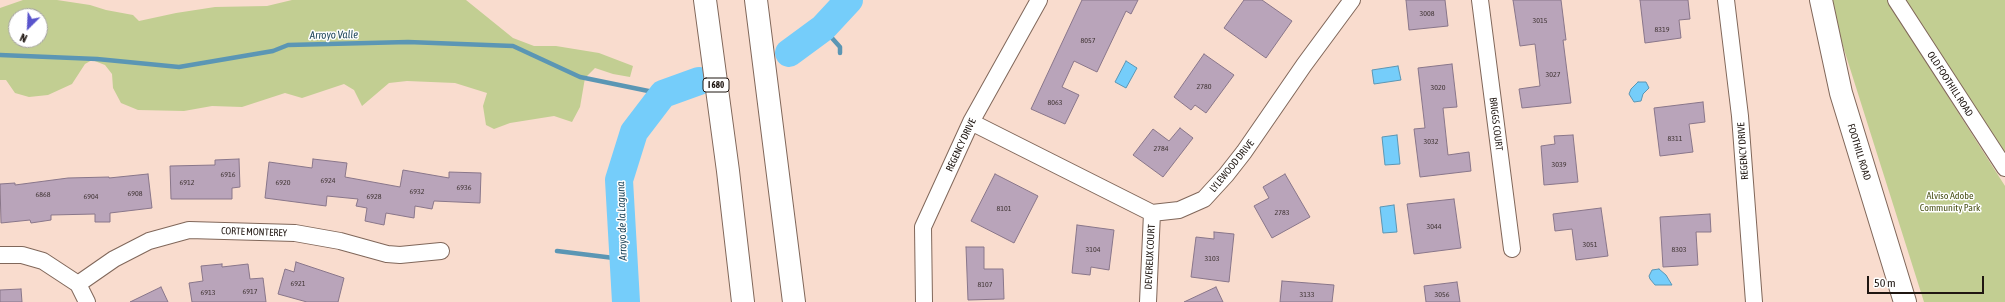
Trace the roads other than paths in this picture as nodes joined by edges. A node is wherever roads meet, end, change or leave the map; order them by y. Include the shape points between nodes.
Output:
1 (705, 0) edge
2 (756, 0) edge
3 (1039, 0) edge
4 (1352, 0) edge
5 (1480, 0) edge
6 (1726, 0) edge
7 (1807, 0) edge
8 (1821, 0) edge
9 (1896, 0) edge
10 (971, 122) junction
11 (2005, 168) edge
12 (1152, 213) junction
13 (1512, 249) dead end
14 (440, 251) dead end
15 (0, 255) edge
16 (78, 284) junction
17 (87, 302) edge
18 (743, 302) edge
19 (794, 302) edge
20 (924, 302) edge
21 (1148, 302) edge
22 (1754, 302) edge
23 (1890, 302) edge
24 (1905, 302) edge

1 - 18 main road, I 680
2 - 19 main road
3 - 10 street, REGENCY DRIVE
4 - 12 street, LYLEWOOD DRIVE via 1244,152 1204,199 1179,210
5 - 13 street, BRIGGS COURT
6 - 22 street, REGENCY DRIVE via 1740,116
7 - 23 main road, FOOTHILL ROAD via 1828,97
8 - 24 main road, FOOTHILL ROAD via 1841,93
9 - 11 street, OLD FOOTHILL ROAD
10 - 12 street
10 - 20 street, REGENCY DRIVE via 923,227
12 - 21 street, DEVEREUX COURT
14 - 16 street, CORTE MONTEREY via 387,254 340,241 295,233 189,230 149,241 114,259
15 - 16 street via 22,255 43,261
16 - 17 street

